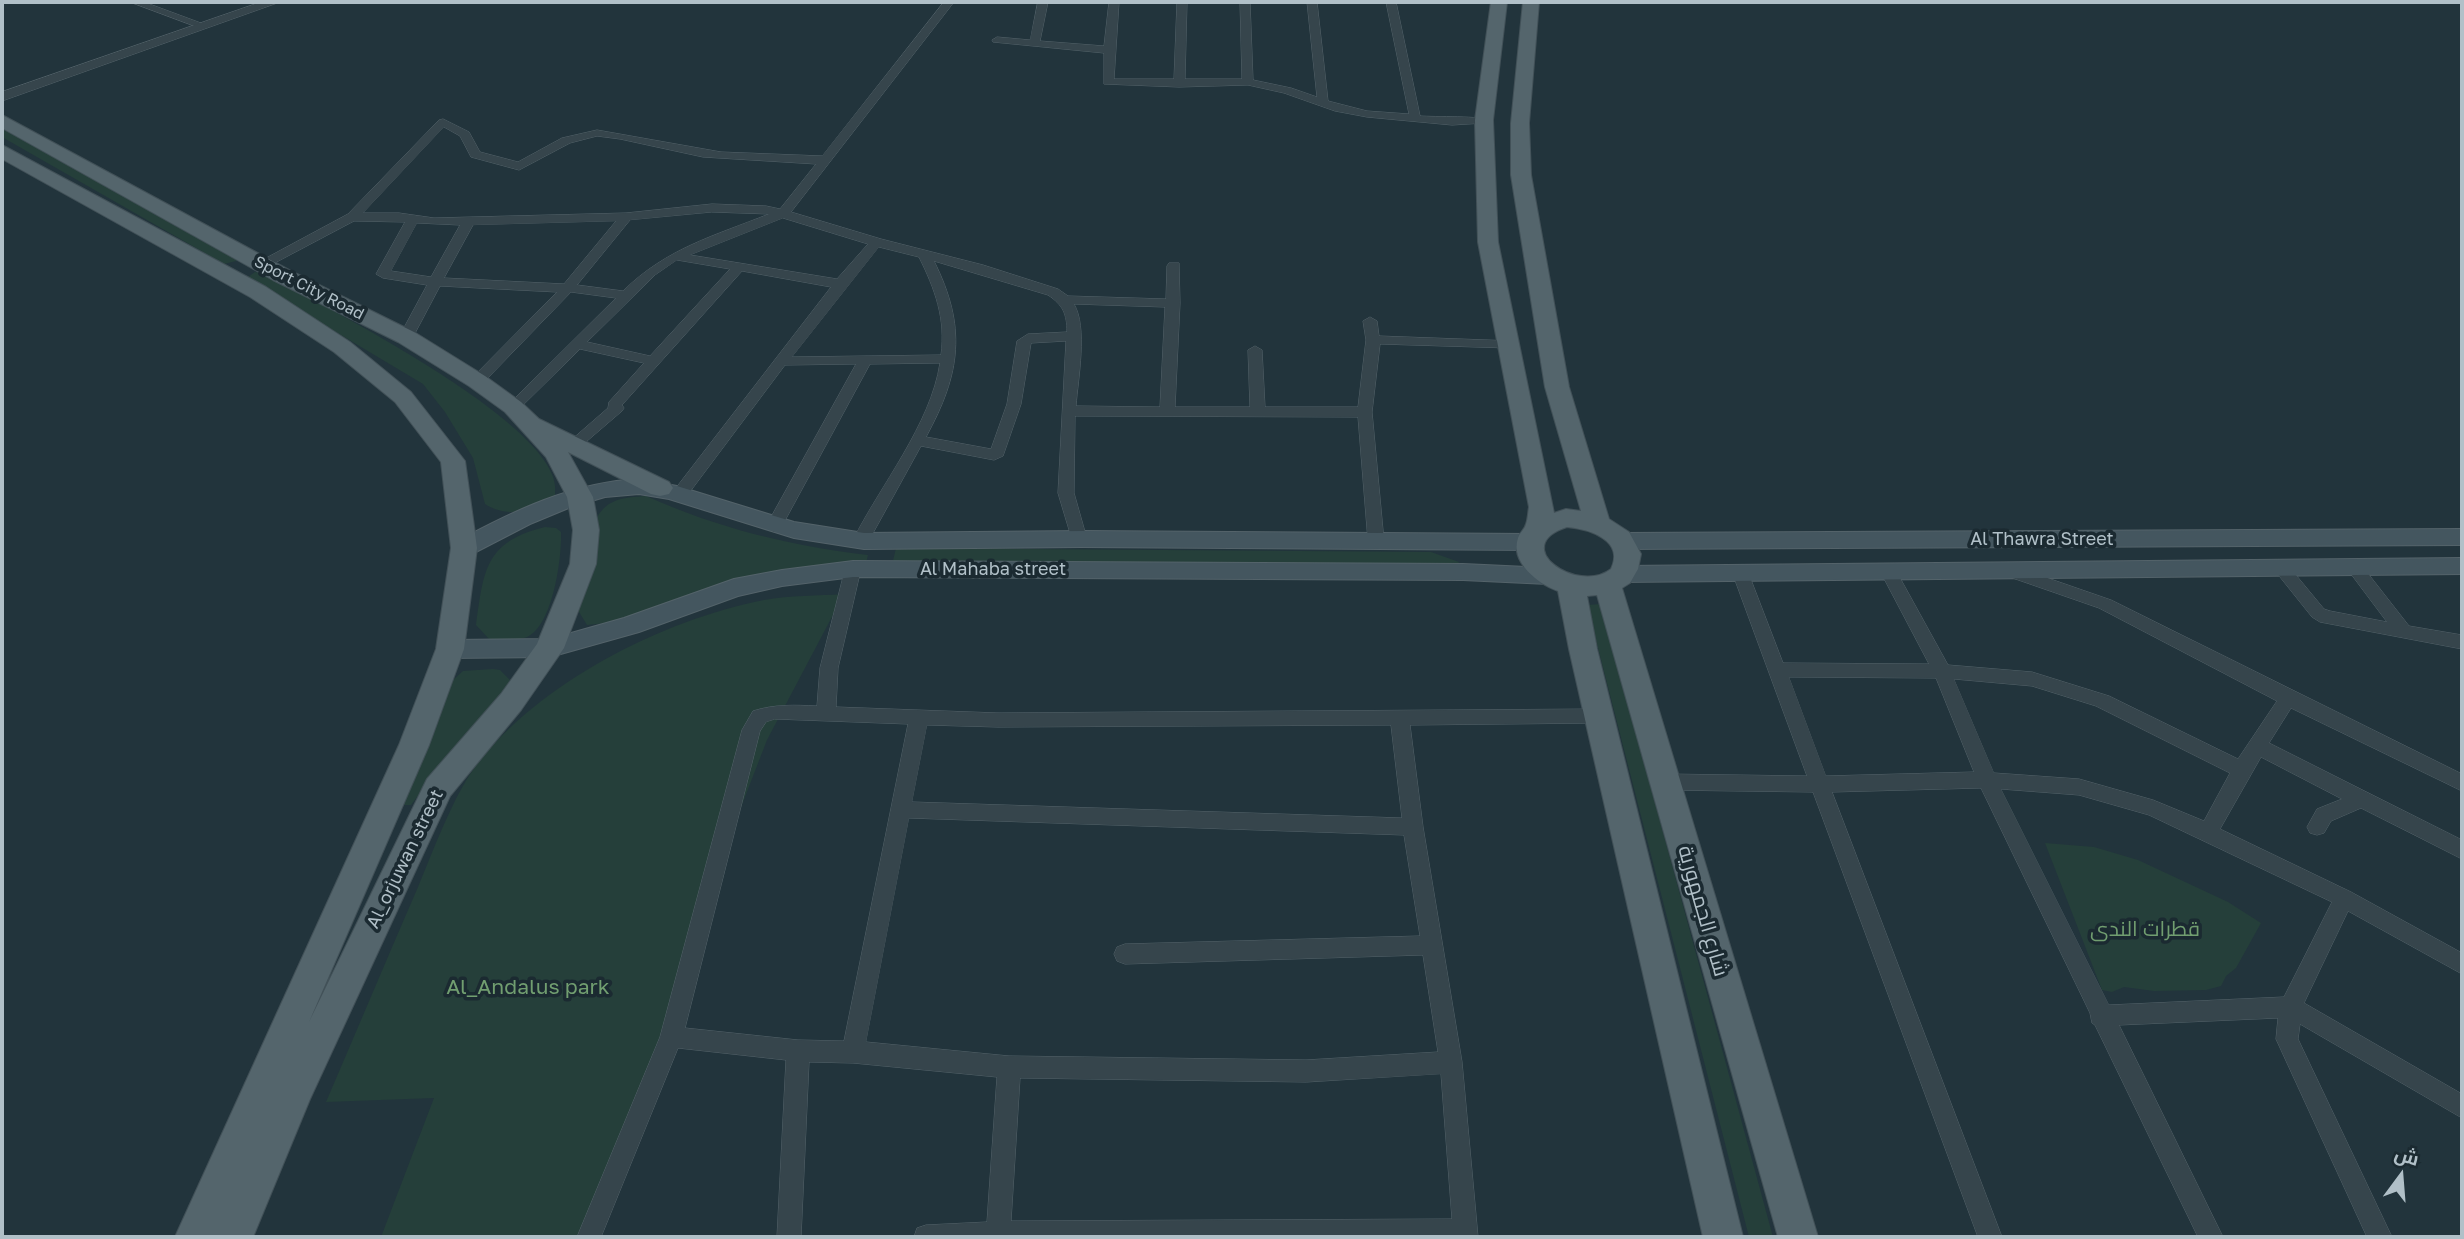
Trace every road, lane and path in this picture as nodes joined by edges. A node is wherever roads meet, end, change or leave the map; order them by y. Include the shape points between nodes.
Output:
1 (135, 2) edge
2 (273, 2) edge
3 (949, 2) edge
4 (1043, 2) edge
5 (1114, 2) edge
6 (1182, 2) edge
7 (1245, 2) edge
8 (1312, 2) edge
9 (1391, 2) edge
10 (1499, 2) edge
11 (1531, 2) edge
12 (204, 26) junction
13 (997, 40) dead end
14 (1034, 44) junction
15 (1109, 50) junction
16 (1248, 82) junction
17 (1179, 84) junction
18 (2, 97) edge
19 (1323, 101) junction
20 (1415, 118) junction
21 (1484, 120) junction
22 (2, 121) edge
23 (2, 150) edge
24 (825, 160) junction
25 (1486, 173) junction
26 (1521, 175) junction
27 (784, 213) junction
28 (352, 217) junction
29 (626, 217) junction
30 (413, 219) junction
31 (469, 220) junction
32 (876, 242) junction
33 (925, 255) junction
34 (675, 256) junction
35 (262, 264) junction
36 (1174, 266) dead end
37 (738, 268) junction
38 (435, 282) junction
39 (840, 284) junction
40 (568, 288) junction
41 (624, 295) junction
42 (1065, 300) junction
43 (1172, 303) junction
44 (1370, 321) dead end
45 (1073, 336) junction
46 (406, 337) junction
47 (1373, 340) junction
48 (578, 344) junction
49 (1509, 344) junction
50 (1255, 350) dead end
51 (866, 359) junction
52 (947, 359) junction
53 (653, 361) junction
54 (781, 361) junction
55 (477, 382) junction
56 (1068, 411) junction
57 (1258, 411) junction
58 (1167, 412) junction
59 (1365, 412) junction
60 (520, 414) junction
61 (1524, 418) junction
62 (919, 441) junction
63 (575, 444) junction
64 (1578, 456) junction
65 (670, 491) junction
66 (580, 497) junction
67 (1598, 524) junction
68 (774, 526) junction
69 (1534, 534) junction
70 (2462, 537) edge
71 (1079, 538) junction
72 (2290, 538) junction
73 (2226, 539) junction
74 (861, 540) junction
75 (892, 541) junction
76 (1376, 541) junction
77 (1622, 541) junction
78 (1459, 542) junction
79 (464, 548) junction
80 (2353, 566) junction
81 (2462, 566) edge
82 (2249, 567) junction
83 (2280, 567) junction
84 (2317, 567) junction
85 (885, 568) junction
86 (853, 569) junction
87 (1888, 570) junction
88 (2007, 570) junction
89 (1463, 572) junction
90 (1740, 572) junction
91 (1615, 579) junction
92 (1559, 581) junction
93 (2402, 629) junction
94 (2462, 642) edge
95 (550, 648) junction
96 (450, 649) junction
97 (1775, 670) junction
98 (1942, 671) junction
99 (2288, 698) junction
100 (826, 714) junction
101 (919, 716) junction
102 (1598, 716) junction
103 (1400, 719) junction
104 (2257, 746) junction
105 (2242, 769) junction
106 (1987, 780) junction
107 (1665, 782) junction
108 (2462, 783) edge
109 (1819, 784) junction
110 (2362, 799) junction
111 (901, 810) junction
112 (1413, 827) junction
113 (2317, 827) dead end
114 (2208, 832) junction
115 (2462, 850) edge
116 (2344, 898) junction
117 (1432, 945) junction
118 (1125, 954) dead end
119 (2462, 964) edge
120 (2291, 1007) junction
121 (2100, 1016) junction
122 (671, 1037) junction
123 (798, 1051) junction
124 (853, 1052) junction
125 (1451, 1062) junction
126 (1009, 1067) junction
127 (2462, 1107) edge
128 (1466, 1234) edge
129 (998, 1236) edge
130 (195, 1237) edge
131 (233, 1237) edge
132 (589, 1237) edge
133 (789, 1237) edge
134 (926, 1237) edge
135 (1723, 1237) edge
136 (1798, 1237) edge
137 (1990, 1237) edge
138 (2211, 1237) edge
139 (2380, 1237) edge

1 - 12 street
2 - 12 street
3 - 24 street
4 - 14 street
5 - 15 street
6 - 17 street
7 - 16 street
8 - 19 street
9 - 20 street
10 - 21 main road
11 - 26 main road via 1520,123
12 - 18 street
13 - 14 street
14 - 15 street
15 - 17 street via 1108,82
16 - 17 street
16 - 19 street
19 - 20 street via 1339,109
20 - 21 street
21 - 25 main road
22 - 35 main road, Sport City Road
23 - 79 main road, Sport City Road via 258,292 342,347 403,397 453,461
24 - 27 street
24 - 28 street via 711,155 596,133 564,141 519,166 475,154 466,134 443,122
25 - 26 main road
25 - 49 main road via 1489,242
26 - 64 main road via 1557,387
27 - 29 street via 712,208
27 - 32 street
27 - 34 street
28 - 30 street
28 - 35 street
29 - 31 street
29 - 40 street
30 - 31 street
30 - 38 street via 383,274
31 - 38 street
32 - 33 street
32 - 39 street
33 - 42 street via 1053,292
33 - 52 street via 947,310
34 - 37 street
34 - 41 street
35 - 46 main road, Sport City Road
36 - 43 street
37 - 39 street
37 - 53 street
38 - 40 street
38 - 46 street
39 - 54 street
40 - 41 street
40 - 55 street
41 - 48 street
42 - 43 street
42 - 45 street via 1072,312
43 - 58 street
44 - 47 street
45 - 56 street
45 - 62 street via 1024,341 1014,404 994,455
46 - 55 main road, Sport City Road
47 - 49 street
47 - 59 street
48 - 53 street
48 - 60 street
49 - 61 main road
50 - 57 street
51 - 52 street
51 - 54 street
51 - 68 street
52 - 62 street
53 - 63 street via 614,405 617,408
54 - 65 street
55 - 60 main road, Sport City Road
56 - 58 street
56 - 71 street via 1066,493
57 - 58 street
57 - 59 street
59 - 76 street
60 - 63 main road
60 - 66 main road, Sport City Road via 555,451
61 - 64 main road via 1545,463 1559,466
61 - 69 main road via 1542,507
62 - 74 street
63 - 65 main road
64 - 67 main road
65 - 66 main road, Al Mahaba street via 629,486
65 - 68 main road, Al Mahaba street
66 - 79 main road, Al Mahaba street via 521,519
66 - 95 main road, Al_orjuwan street via 586,530 583,564
67 - 69 main road via 1566,518
67 - 77 main road
68 - 74 main road, Al Mahaba street
69 - 78 main road, Al Mahaba street
69 - 92 main road via 1532,561
70 - 72 main road, Al Thawra Street
71 - 75 main road, Al Mahaba street
71 - 76 main road, Al Mahaba street
72 - 73 main road, Al Thawra Street
72 - 84 main road via 2298,553
73 - 77 main road, Al Thawra Street
73 - 82 main road
74 - 75 main road, Al Mahaba street
75 - 85 main road via 884,557
76 - 78 main road, Al Mahaba street
77 - 91 main road via 1628,564
78 - 89 main road via 1468,554
79 - 96 main road, Al_orjuwan street
80 - 81 main road, Al Thawra Street
80 - 84 main road, Al Thawra Street
80 - 93 street
82 - 83 main road, Al Thawra Street
82 - 88 main road, Al Thawra Street
83 - 84 main road, Al Thawra Street
83 - 93 street via 2318,613
85 - 86 main road, Al Mahaba street
85 - 89 main road, Al Mahaba street
86 - 95 main road, Al Mahaba street via 734,588 620,629
86 - 100 street via 833,647
87 - 88 main road, Al Thawra Street
87 - 90 main road, Al Thawra Street
87 - 98 street
88 - 99 street via 2105,604
89 - 92 main road, Al Mahaba street
90 - 91 main road, Al Thawra Street
90 - 97 street
91 - 92 main road via 1595,587
91 - 107 main road, شارع الجمهورية
92 - 102 main road
93 - 94 street
95 - 96 main road, Al Mahaba street
95 - 131 main road, Al_orjuwan street via 439,788 295,1090
96 - 130 main road, Al_orjuwan street via 414,745
97 - 98 street
97 - 109 street
98 - 105 street via 2032,679 2102,701
98 - 106 street
99 - 104 street
99 - 108 street
100 - 101 street
100 - 122 street via 775,712 760,716 751,730
101 - 103 street via 998,720
101 - 111 street
102 - 103 street
102 - 135 main road
103 - 112 street
104 - 105 street
104 - 110 street
105 - 114 street
106 - 109 street
106 - 114 street via 2079,787 2153,808
106 - 121 street
107 - 109 street
107 - 136 main road, شارع الجمهورية
109 - 137 street
110 - 113 street via 2323,815
110 - 115 street
111 - 112 street
111 - 124 street
112 - 117 street
114 - 116 street
116 - 119 street
116 - 120 street
117 - 118 street
117 - 125 street
120 - 121 street
120 - 127 street
120 - 139 street via 2287,1039
121 - 138 street
122 - 123 street
122 - 132 street
123 - 124 street
123 - 133 street
124 - 126 street
125 - 126 street via 1306,1071
125 - 128 street
126 - 129 street
128 - 129 street
129 - 134 street

